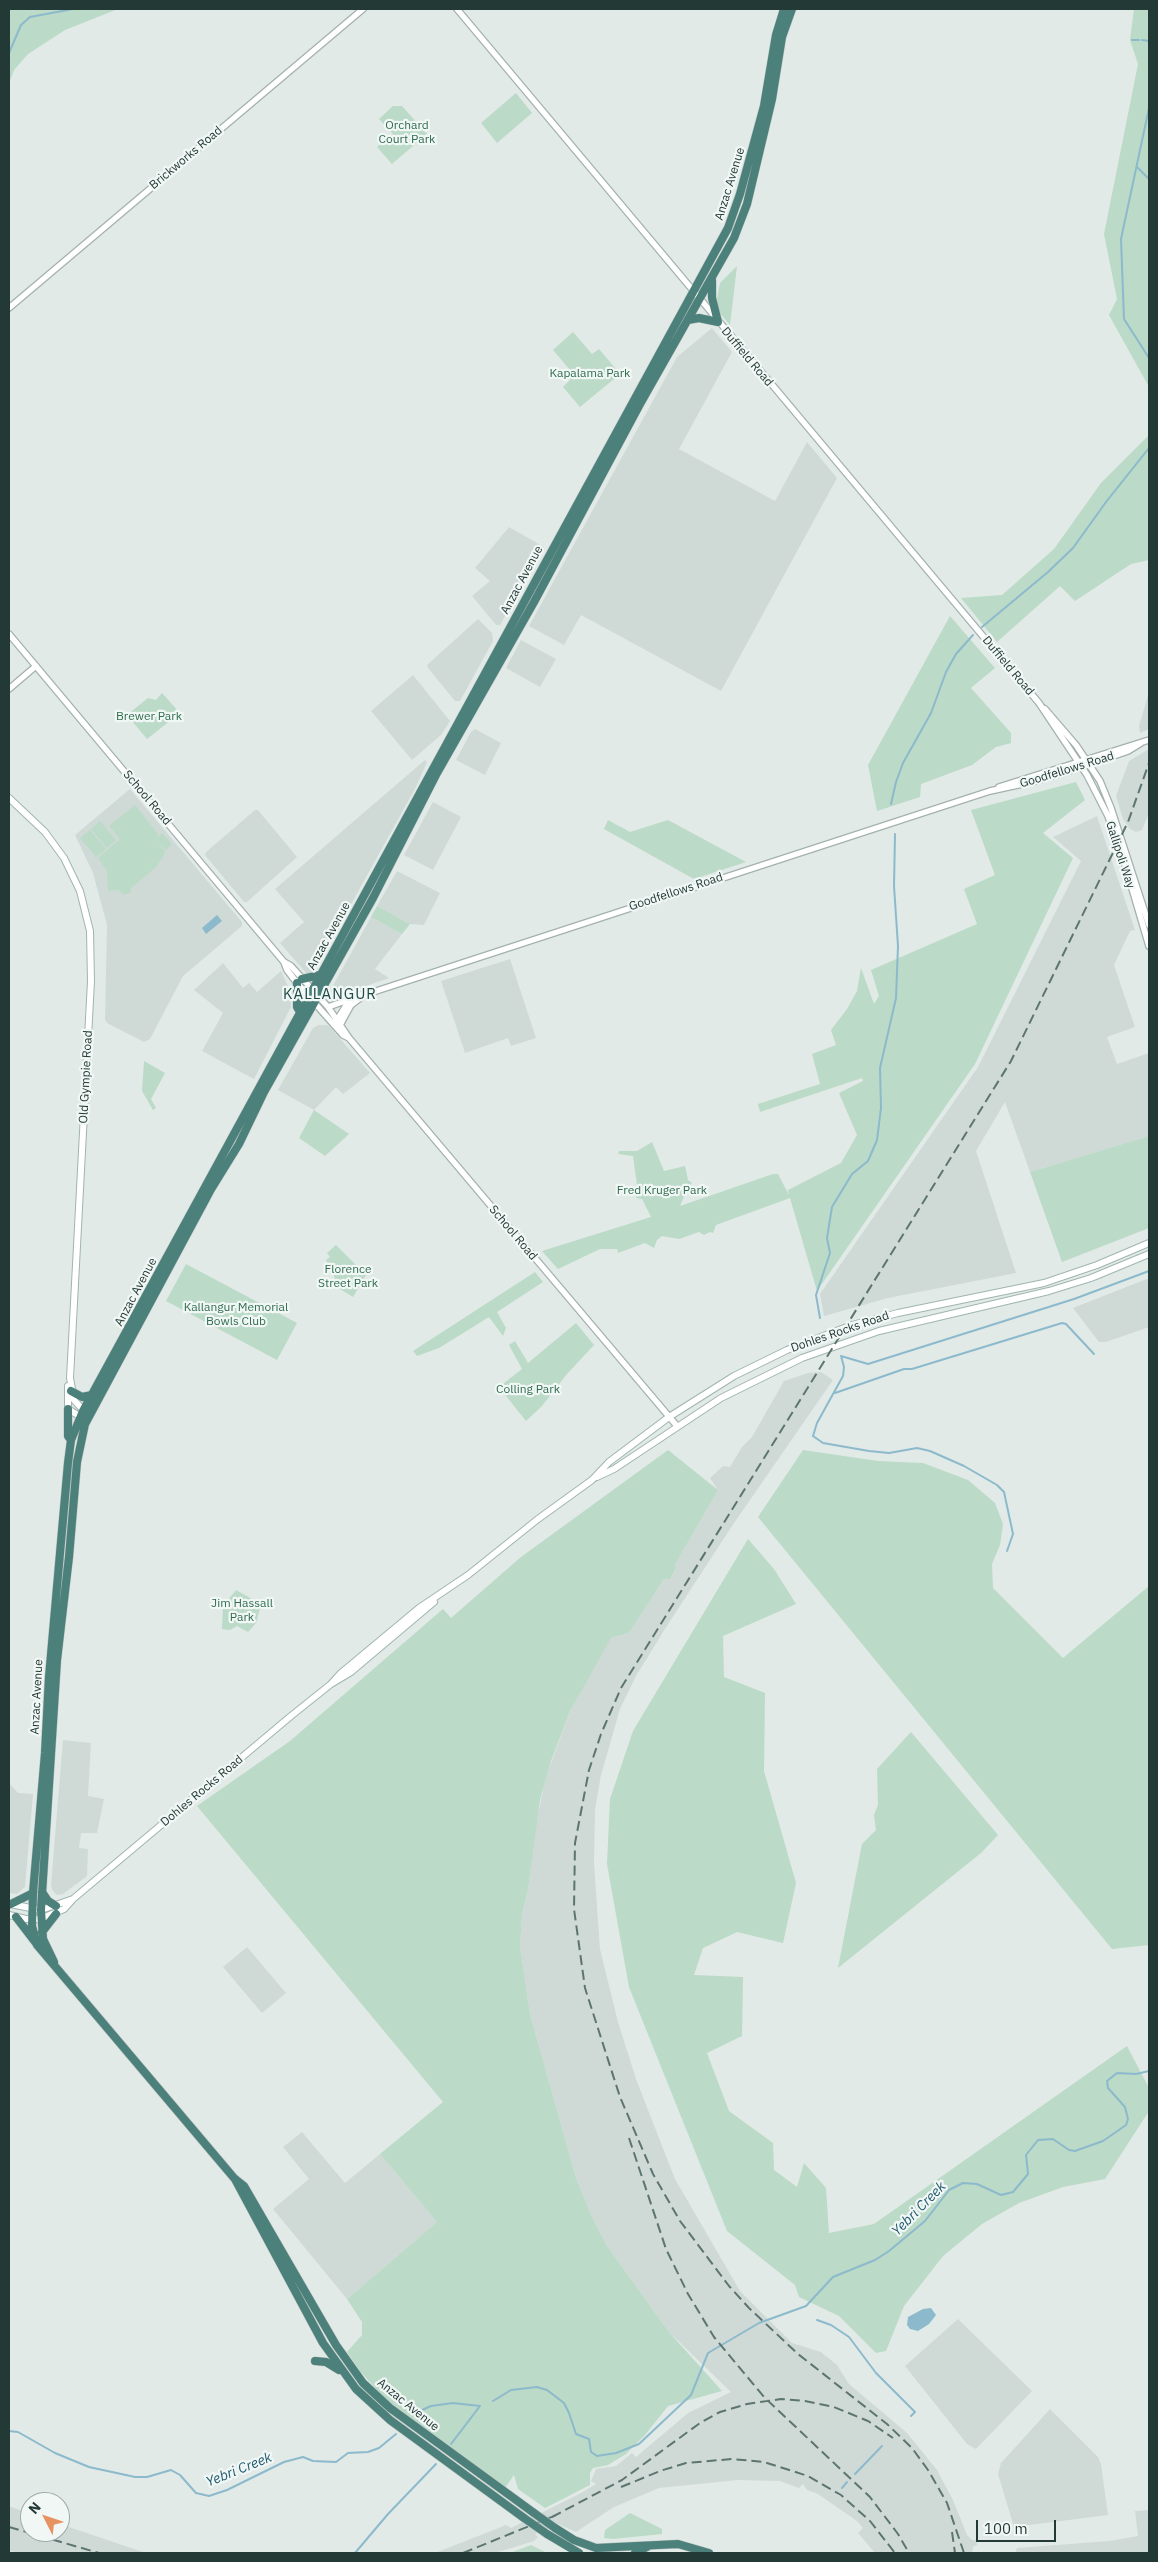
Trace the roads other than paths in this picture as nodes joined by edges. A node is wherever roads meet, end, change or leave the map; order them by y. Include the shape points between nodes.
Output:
1 (363, 9) edge
2 (456, 9) edge
3 (784, 9) edge
4 (792, 9) edge
5 (712, 278) junction
6 (693, 292) junction
7 (700, 300) junction
8 (9, 308) edge
9 (688, 320) junction
10 (718, 322) junction
11 (9, 634) edge
12 (36, 666) junction
13 (9, 689) edge
14 (1039, 703) junction
15 (1149, 740) edge
16 (1141, 743) junction
17 (1086, 758) junction
18 (1078, 761) junction
19 (1090, 764) junction
20 (1082, 767) junction
21 (990, 791) junction
22 (9, 798) edge
23 (1149, 925) edge
24 (1149, 946) edge
25 (320, 975) junction
26 (300, 981) junction
27 (310, 993) junction
28 (364, 995) junction
29 (351, 999) junction
30 (317, 1000) junction
31 (328, 1007) junction
32 (300, 1012) junction
33 (338, 1024) junction
34 (1149, 1243) edge
35 (1149, 1254) edge
36 (150, 1299) junction
37 (71, 1387) junction
38 (92, 1395) junction
39 (68, 1409) junction
40 (85, 1416) junction
41 (669, 1417) junction
42 (677, 1426) junction
43 (71, 1440) junction
44 (592, 1480) junction
45 (33, 1892) junction
46 (42, 1892) junction
47 (10, 1904) edge
48 (37, 1910) junction
49 (56, 1910) junction
50 (12, 1916) edge
51 (36, 1919) junction
52 (42, 1932) junction
53 (37, 1945) junction
54 (55, 1963) junction
55 (234, 2178) junction
56 (315, 2361) dead end
57 (341, 2370) junction
58 (649, 2546) junction
59 (579, 2553) edge
60 (635, 2553) edge
61 (709, 2553) edge

1 - 8 street, Brickworks Road
2 - 6 street, Duffield Road
3 - 6 highway, Anzac Avenue via 776,35 764,106 736,207
4 - 5 highway, Anzac Avenue via 782,37 772,99 747,204 738,231
5 - 7 highway, Anzac Avenue
5 - 10 highway
6 - 7 street, Duffield Road
6 - 25 highway, Anzac Avenue
7 - 9 highway, Anzac Avenue
7 - 10 street, Duffield Road
9 - 10 highway via 699,318
9 - 30 highway, Anzac Avenue via 468,723 429,788
10 - 14 street, Duffield Road
11 - 12 street, School Road
12 - 13 street
12 - 26 street, School Road via 284,962 287,970
14 - 17 street, Duffield Road
14 - 18 street, Duffield Road
15 - 16 street, Goodfellows Road
16 - 17 street, Goodfellows Road
16 - 19 street, Goodfellows Road
17 - 18 street, Goodfellows Road
17 - 19 street, Duffield Road
18 - 20 street, Duffield Road
18 - 21 street, Goodfellows Road
19 - 20 street, Goodfellows Road
19 - 23 street, Gallipoli Way via 1111,808
20 - 21 street, Goodfellows Road
20 - 24 street, Gallipoli Way via 1112,826
21 - 28 street, Goodfellows Road
22 - 37 main road, Old Gympie Road via 45,832 64,858 80,891 90,939 91,981
25 - 26 highway
25 - 27 highway, Anzac Avenue
26 - 27 street, School Road
26 - 32 highway via 297,1007
27 - 30 street, School Road
27 - 32 highway, Anzac Avenue
28 - 29 street, Goodfellows Road
28 - 33 street, Goodfellows Road via 351,1005
29 - 31 street, Goodfellows Road
29 - 33 street
30 - 31 street, School Road
30 - 33 street, School Road
30 - 36 highway, Anzac Avenue
31 - 33 street, School Road
32 - 36 highway, Anzac Avenue
33 - 41 street, School Road
34 - 41 main road, Dohles Rocks Road via 1097,1265 1044,1282 898,1313 823,1336 734,1376
35 - 42 main road, Dohles Rocks Road via 1049,1292 892,1328 831,1346 758,1378
36 - 38 highway, Anzac Avenue
36 - 40 highway, Anzac Avenue
37 - 38 highway via 82,1397
37 - 39 main road, Old Gympie Road via 68,1388
37 - 40 main road via 74,1400
38 - 40 highway, Anzac Avenue
39 - 40 main road
39 - 43 highway via 68,1436
40 - 43 highway, Anzac Avenue
40 - 46 highway, Anzac Avenue via 77,1462 61,1619
41 - 42 street, School Road
41 - 44 main road, Dohles Rocks Road via 609,1462
42 - 44 main road, Dohles Rocks Road via 614,1469
43 - 45 highway, Anzac Avenue via 48,1676
44 - 49 main road, Dohles Rocks Road via 440,1595 68,1905
45 - 47 highway
45 - 48 highway, Anzac Avenue
46 - 48 highway, Anzac Avenue
46 - 49 highway
47 - 48 main road
48 - 49 main road, Dohles Rocks Road
48 - 51 highway, Anzac Avenue
49 - 51 main road, Dohles Rocks Road
49 - 52 highway
50 - 51 main road
50 - 53 highway
51 - 52 highway, Anzac Avenue
51 - 53 highway, Anzac Avenue
52 - 54 highway, Anzac Avenue
53 - 54 highway, Anzac Avenue
54 - 55 highway, Anzac Avenue
55 - 57 highway, Anzac Avenue via 323,2343
55 - 58 highway, Anzac Avenue, bridge via 249,2194 336,2345 363,2383 395,2412 574,2540 596,2548
56 - 57 highway via 326,2362
57 - 59 highway, Anzac Avenue, bridge via 364,2398 390,2420 524,2518
58 - 60 highway, Anzac Avenue
58 - 61 highway, Anzac Avenue via 678,2544

